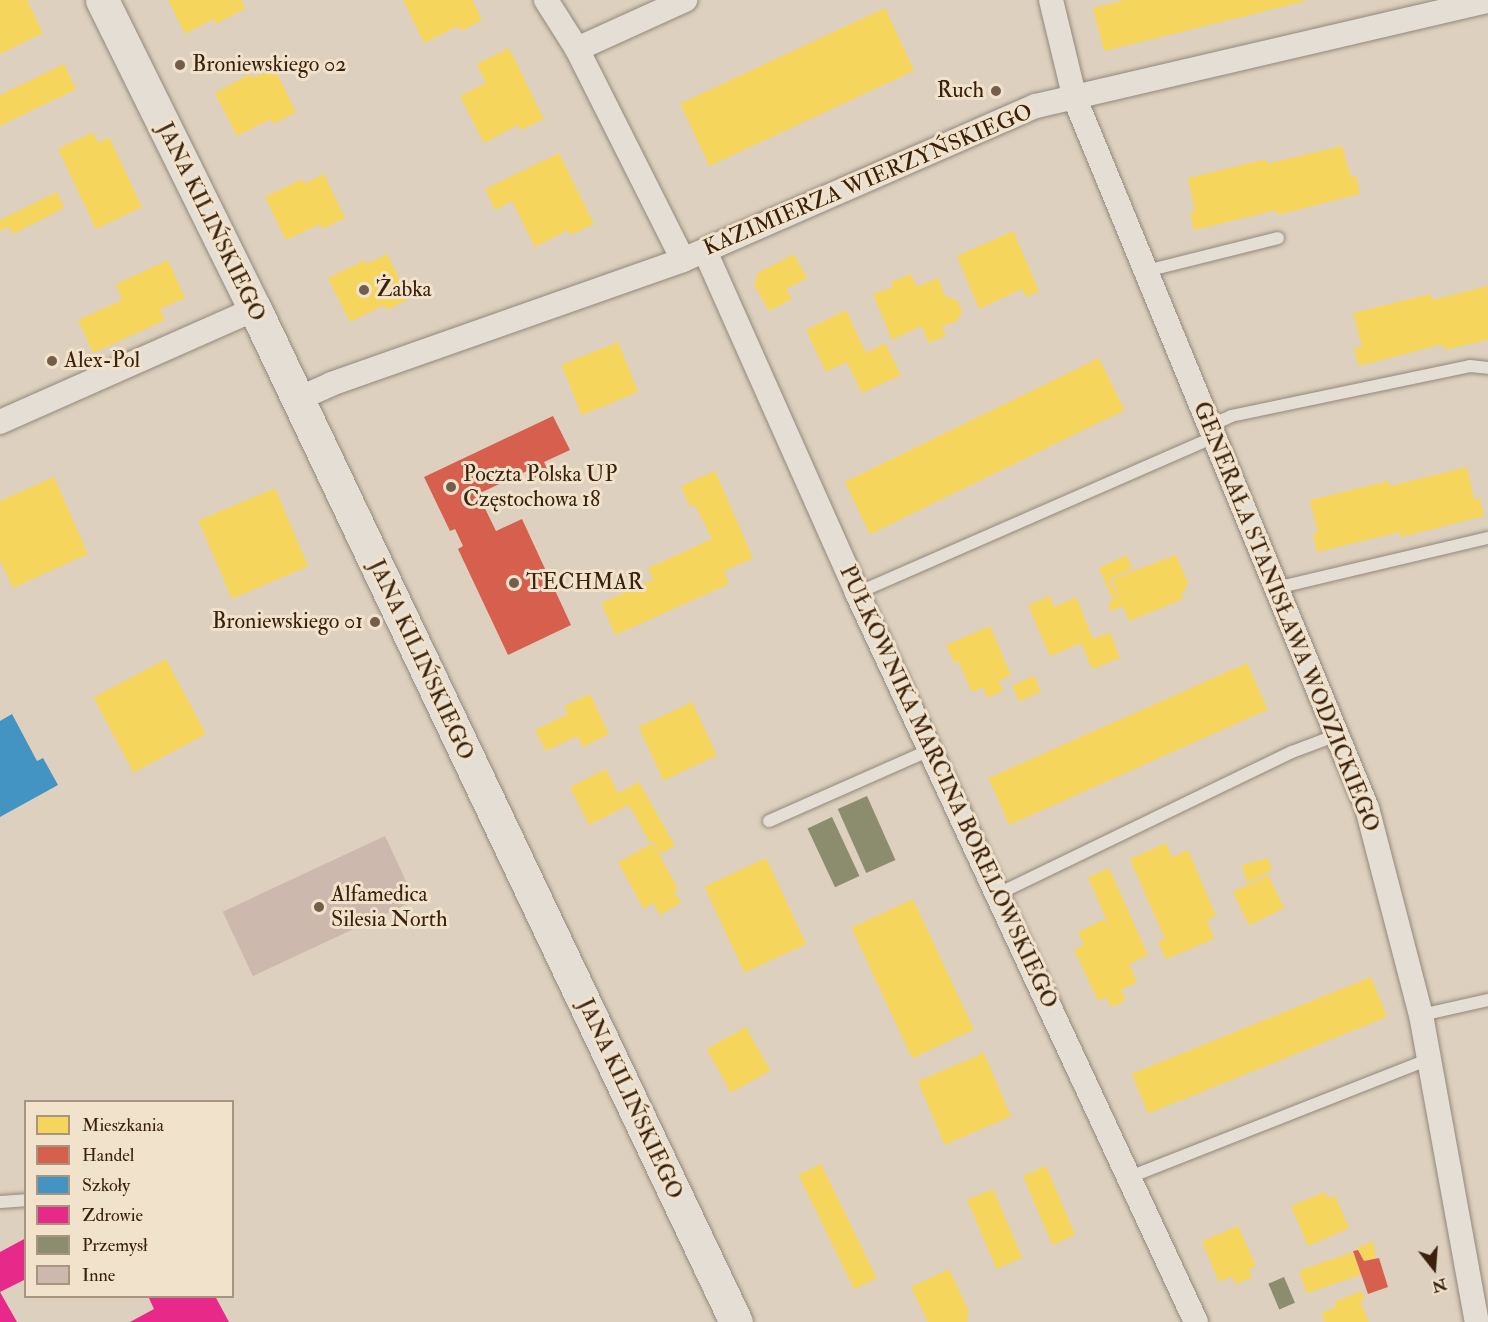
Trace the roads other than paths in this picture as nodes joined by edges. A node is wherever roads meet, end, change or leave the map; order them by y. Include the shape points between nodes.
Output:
1 (102, 0) edge
2 (546, 0) edge
3 (685, 0) edge
4 (1051, 0) edge
5 (1488, 1) edge
6 (577, 49) junction
7 (1075, 99) junction
8 (1278, 238) dead end
9 (694, 255) junction
10 (1146, 271) junction
11 (255, 309) junction
12 (1488, 368) edge
13 (298, 399) junction
14 (0, 422) edge
15 (1212, 432) junction
16 (1488, 538) edge
17 (1276, 588) junction
18 (857, 593) junction
19 (1337, 735) junction
20 (930, 750) junction
21 (769, 821) dead end
22 (998, 894) junction
23 (1488, 1000) edge
24 (1421, 1015) junction
25 (1430, 1059) junction
26 (1130, 1178) junction
27 (24, 1200) edge
28 (0, 1202) edge
29 (736, 1322) edge
30 (1196, 1322) edge
31 (1477, 1322) edge

1 - 11 street, JANA KILIŃSKIEGO
2 - 6 street, PUŁKOWNIKA MARCINA BORELOWSKIEGO
3 - 6 street
4 - 7 street, GENERAŁA STANISŁAWA WODZICKIEGO
5 - 7 street, KAZIMIERZA WIERZYŃSKIEGO
6 - 9 street, PUŁKOWNIKA MARCINA BORELOWSKIEGO
7 - 9 street, KAZIMIERZA WIERZYŃSKIEGO via 1036,106
7 - 10 street, GENERAŁA STANISŁAWA WODZICKIEGO
8 - 10 lane
9 - 13 street, KAZIMIERZA WIERZYŃSKIEGO
9 - 18 street, PUŁKOWNIKA MARCINA BORELOWSKIEGO
10 - 15 street, GENERAŁA STANISŁAWA WODZICKIEGO
11 - 13 street, JANA KILIŃSKIEGO
11 - 14 street
12 - 15 lane via 1470,366 1242,414
13 - 29 street, JANA KILIŃSKIEGO
15 - 17 street, GENERAŁA STANISŁAWA WODZICKIEGO
15 - 18 lane
16 - 17 lane
17 - 19 street, GENERAŁA STANISŁAWA WODZICKIEGO
18 - 20 street, PUŁKOWNIKA MARCINA BORELOWSKIEGO
19 - 22 lane via 1292,752
19 - 24 street, GENERAŁA STANISŁAWA WODZICKIEGO via 1377,842
20 - 21 lane
20 - 22 street, PUŁKOWNIKA MARCINA BORELOWSKIEGO
22 - 26 street, PUŁKOWNIKA MARCINA BORELOWSKIEGO
23 - 24 lane
24 - 25 street, GENERAŁA STANISŁAWA WODZICKIEGO
25 - 26 lane
25 - 31 street, GENERAŁA STANISŁAWA WODZICKIEGO
26 - 30 street, PUŁKOWNIKA MARCINA BORELOWSKIEGO
27 - 28 lane

